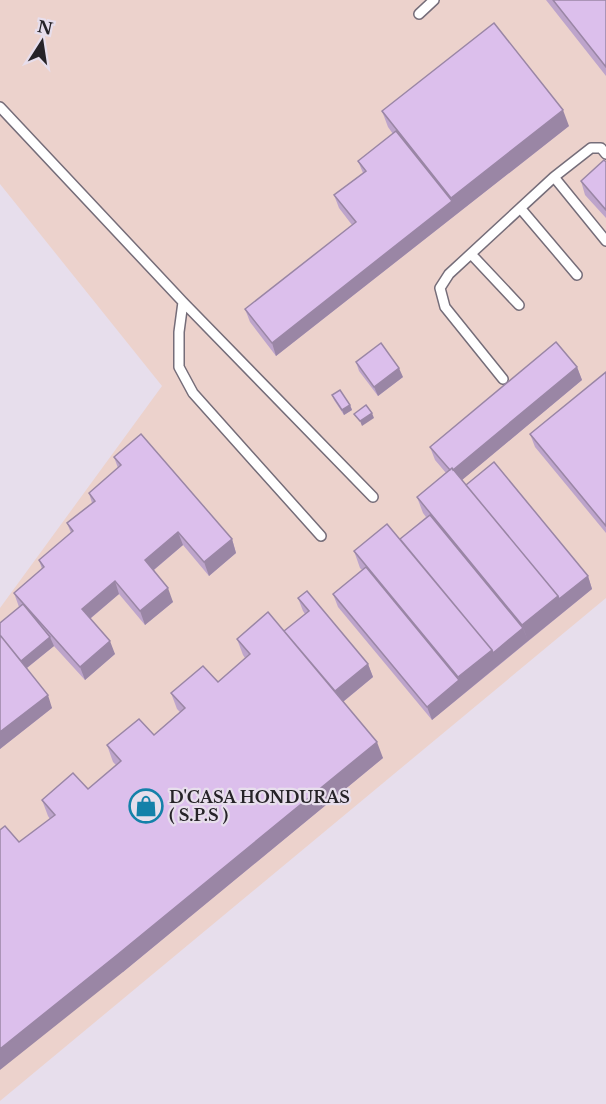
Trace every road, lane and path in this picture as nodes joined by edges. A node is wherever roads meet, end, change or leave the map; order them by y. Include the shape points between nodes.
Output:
1 (434, 0) edge
2 (419, 14) dead end
3 (0, 107) edge
4 (606, 154) edge
5 (554, 177) junction
6 (521, 209) junction
7 (606, 241) edge
8 (471, 254) junction
9 (577, 275) dead end
10 (183, 302) junction
11 (519, 305) dead end
12 (503, 379) dead end
13 (373, 497) dead end
14 (321, 536) dead end

1 - 2 lane
3 - 10 lane
4 - 5 lane via 601,148 591,148
5 - 6 lane
5 - 7 lane
6 - 8 lane
6 - 9 lane
8 - 11 lane
8 - 12 lane via 440,288 445,307
10 - 13 lane
10 - 14 lane via 179,367 193,393

